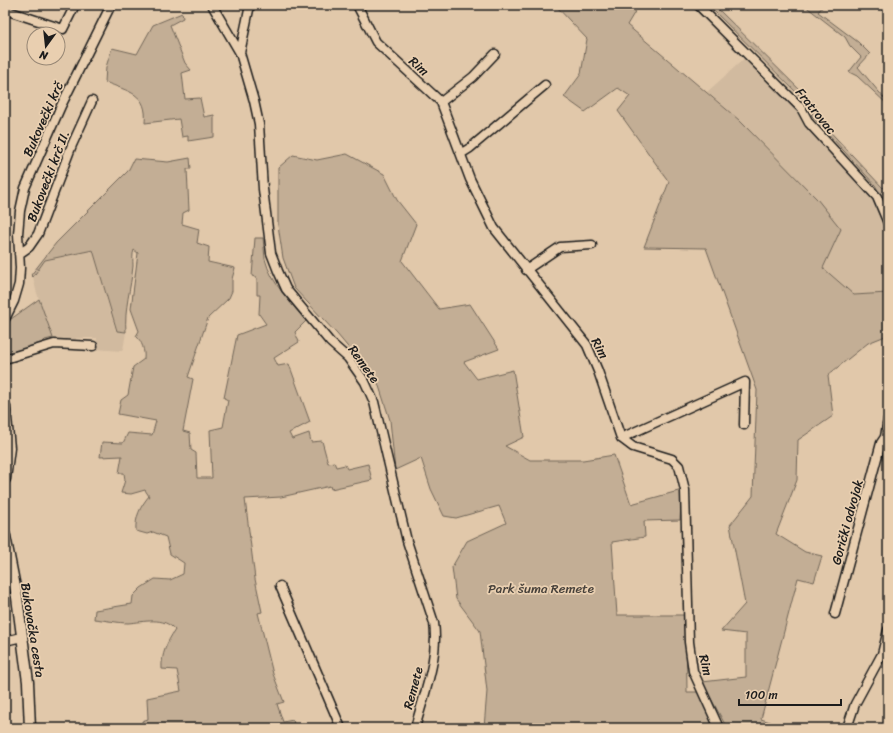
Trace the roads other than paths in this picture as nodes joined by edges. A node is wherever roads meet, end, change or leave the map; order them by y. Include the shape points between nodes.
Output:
1 (75, 5) edge
2 (111, 5) edge
3 (212, 5) edge
4 (250, 5) edge
5 (357, 5) edge
6 (698, 5) edge
7 (5, 10) edge
8 (240, 53) junction
9 (495, 54) dead end
10 (545, 85) dead end
11 (92, 101) dead end
12 (442, 102) junction
13 (462, 153) junction
14 (888, 223) edge
15 (592, 245) dead end
16 (19, 254) junction
17 (526, 270) junction
18 (5, 319) edge
19 (93, 346) dead end
20 (5, 359) edge
21 (5, 407) edge
22 (888, 420) edge
23 (744, 425) dead end
24 (621, 438) junction
25 (886, 439) edge
26 (5, 479) edge
27 (5, 536) edge
28 (280, 586) dead end
29 (835, 614) dead end
30 (888, 630) edge
31 (22, 637) junction
32 (5, 641) edge
33 (30, 728) edge
34 (341, 728) edge
35 (415, 728) edge
36 (719, 728) edge
37 (847, 728) edge

1 - 7 street via 63,29
2 - 16 street, Bukovečki krč via 61,106 25,188 20,211
3 - 8 street
4 - 8 street
5 - 12 street, Rim via 376,42
6 - 14 street, Fratrovac via 802,108 809,123 877,197
8 - 35 street, Remete via 259,124 270,253 286,289 330,342 348,358 368,389 382,430 407,542 434,623 435,651
9 - 12 street via 473,77
10 - 13 street
11 - 16 street, Bukovečki krč II. via 38,234 29,247
12 - 13 street, Rim
13 - 17 street, Rim via 470,179 494,228
15 - 17 street via 560,247
16 - 18 street, Bukovečki krč via 19,284
17 - 24 street, Rim via 586,345 598,371
19 - 20 street via 54,344
21 - 26 main road via 9,448
22 - 25 street, Gorički odvojak
23 - 24 street via 745,382
24 - 36 street, Rim via 633,447 672,459 683,475 689,642 693,671
25 - 29 street, Gorički odvojak via 881,443
27 - 31 main road, Bukovačka cesta
28 - 34 street
30 - 37 street via 882,654 855,704
31 - 32 street
31 - 33 main road, Bukovačka cesta via 29,689

